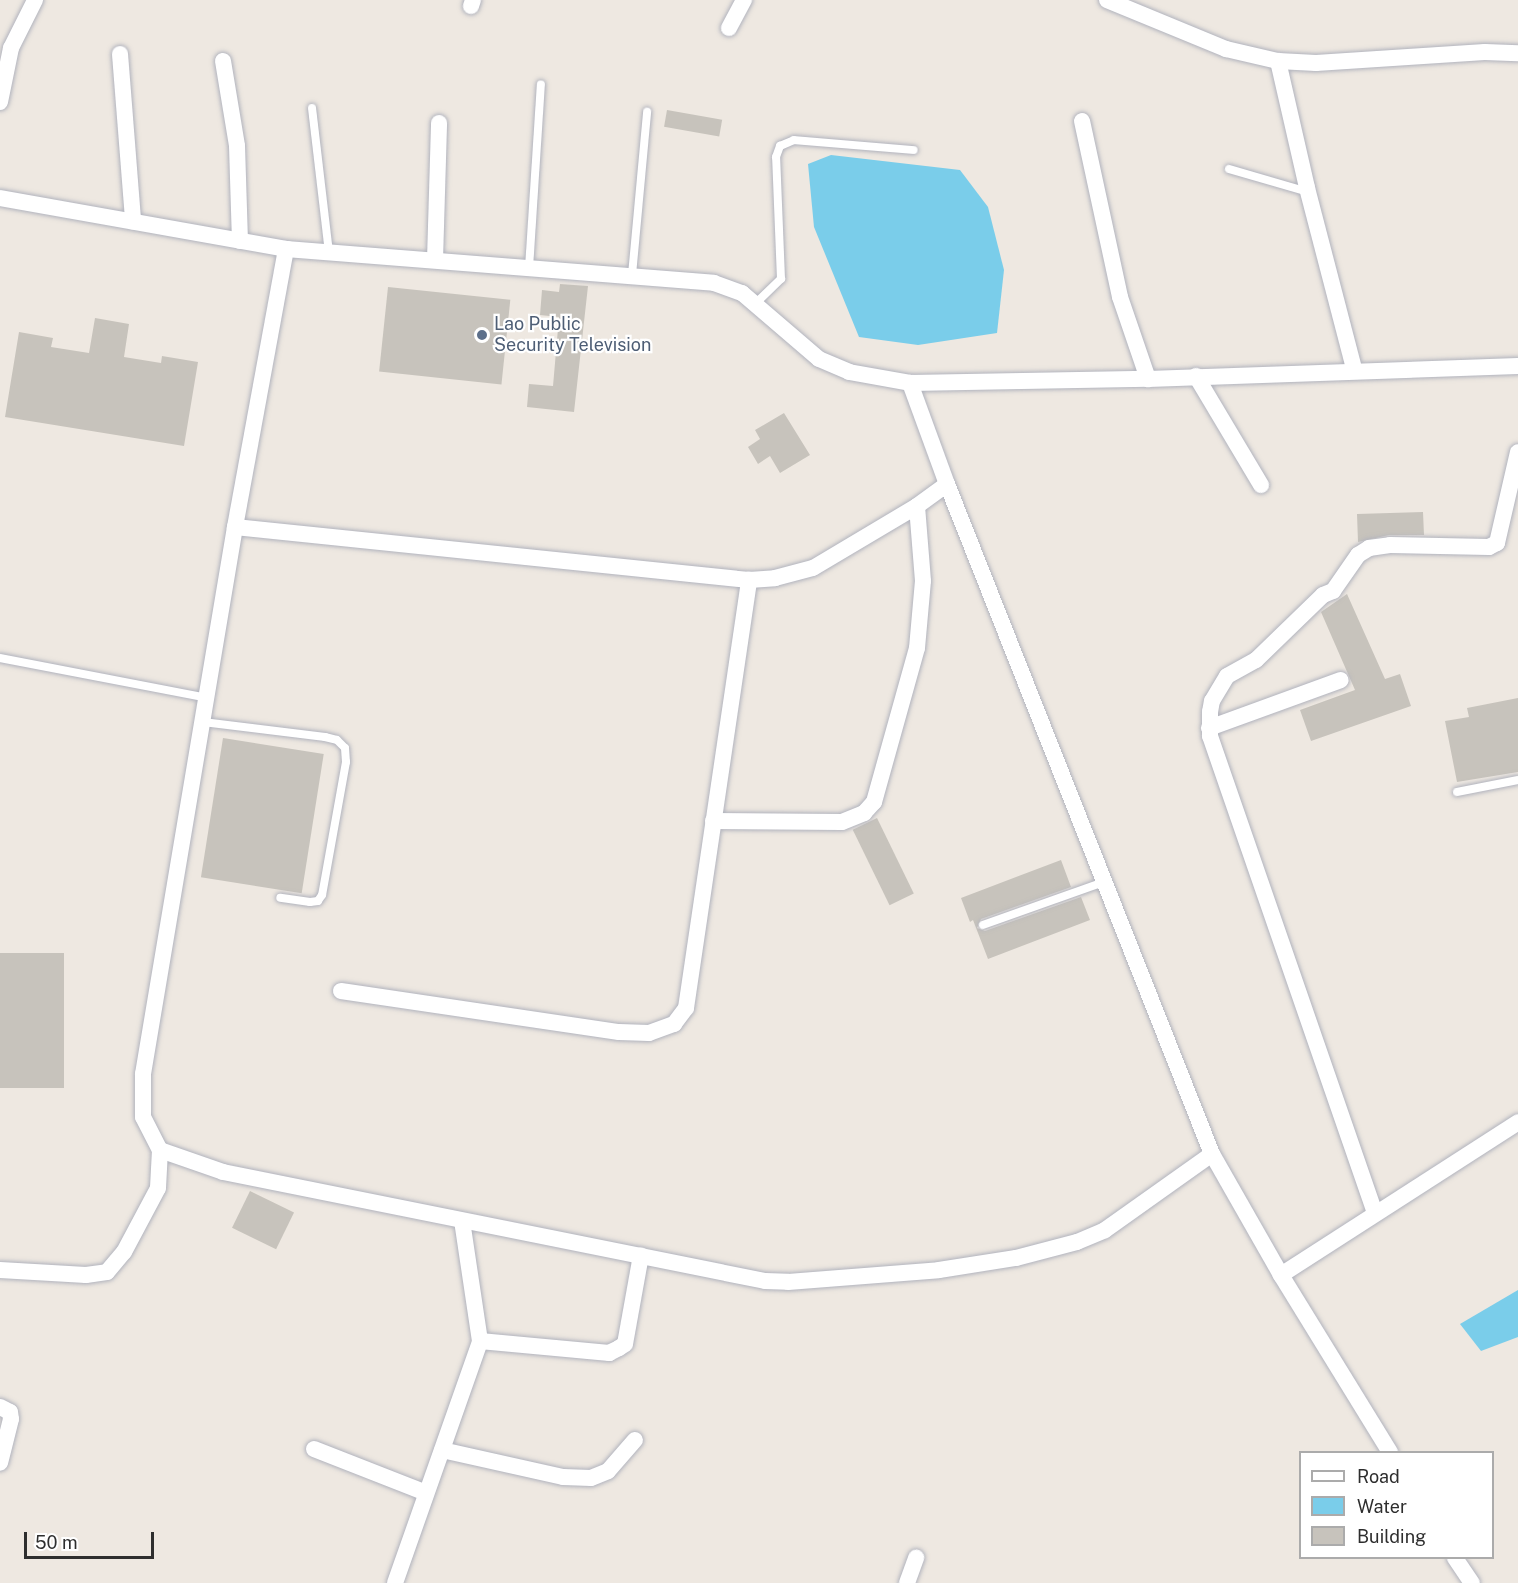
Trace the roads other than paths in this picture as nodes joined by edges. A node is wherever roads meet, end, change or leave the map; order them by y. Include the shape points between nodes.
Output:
1 (35, 0) edge
2 (744, 0) edge
3 (1107, 0) edge
4 (729, 28) dead end
5 (1518, 53) edge
6 (120, 54) dead end
7 (223, 61) dead end
8 (1278, 61) junction
9 (541, 84) dead end
10 (0, 102) edge
11 (312, 108) dead end
12 (647, 112) dead end
13 (1082, 121) dead end
14 (439, 123) dead end
15 (914, 150) dead end
16 (1229, 169) dead end
17 (1308, 192) junction
18 (0, 198) edge
19 (133, 221) junction
20 (240, 241) junction
21 (286, 249) junction
22 (329, 252) junction
23 (435, 260) junction
24 (529, 268) junction
25 (632, 275) junction
26 (756, 303) junction
27 (1518, 366) edge
28 (1354, 369) junction
29 (1196, 376) junction
30 (1148, 379) junction
31 (910, 383) junction
32 (1518, 452) edge
33 (947, 484) junction
34 (1261, 485) dead end
35 (917, 506) junction
36 (236, 527) junction
37 (750, 580) junction
38 (0, 658) edge
39 (1341, 680) dead end
40 (208, 698) junction
41 (203, 722) junction
42 (1209, 728) junction
43 (1518, 780) edge
44 (1457, 792) dead end
45 (713, 821) junction
46 (1104, 882) junction
47 (280, 898) dead end
48 (983, 925) dead end
49 (341, 991) dead end
50 (1518, 1122) edge
51 (160, 1150) junction
52 (1212, 1154) junction
53 (1375, 1213) junction
54 (462, 1221) junction
55 (641, 1255) junction
56 (0, 1270) edge
57 (1281, 1275) junction
58 (480, 1341) junction
59 (0, 1407) edge
60 (635, 1440) dead end
61 (314, 1449) dead end
62 (442, 1450) junction
63 (1389, 1451) edge
64 (0, 1463) edge
65 (426, 1493) junction
66 (916, 1558) dead end
67 (1456, 1559) edge
68 (394, 1583) edge
69 (907, 1583) edge
70 (1472, 1583) edge

1 - 10 street via 11,48
2 - 4 street
3 - 8 street via 1226,49
5 - 8 street via 1316,63
6 - 19 street
7 - 20 street via 237,146
8 - 17 street
9 - 24 lane
11 - 22 lane
12 - 25 lane
13 - 30 street via 1120,297
14 - 23 street
15 - 26 lane via 794,140 780,146 776,157 781,279
16 - 17 lane
17 - 28 street
18 - 19 street
19 - 20 street
20 - 21 street
21 - 22 street
21 - 36 street
22 - 23 street
23 - 24 street
24 - 25 street
25 - 26 street via 714,283 742,293
26 - 31 street via 819,359 849,372
27 - 28 street
28 - 29 street
29 - 30 street
29 - 34 street
30 - 31 street
31 - 33 street
32 - 42 street via 1497,543 1489,547 1368,548 1358,555 1333,591 1323,595 1256,660 1227,676 1212,701
33 - 35 street
33 - 46 street
35 - 37 street via 813,568 798,574
35 - 45 street via 923,581 917,648 874,802 864,813 842,822
36 - 37 street
36 - 40 street
37 - 45 street
38 - 40 lane
39 - 42 street
40 - 41 street
41 - 47 lane via 325,737 337,740 345,748 346,762 322,895 310,902
41 - 51 street via 143,1074 143,1117
42 - 53 street
43 - 44 lane
45 - 49 street via 686,1008 674,1024 649,1033 619,1032
46 - 48 lane
46 - 52 street
50 - 53 street
51 - 54 street via 223,1172
51 - 56 street via 158,1188 124,1252 107,1272 86,1275
52 - 55 street via 1105,1230 1077,1242 1016,1258 939,1270 788,1282 765,1281
52 - 57 street
53 - 57 street
54 - 55 street
54 - 58 street
55 - 58 street via 625,1344 619,1348 609,1353
57 - 63 street
58 - 62 street
59 - 64 street via 10,1412 11,1419
60 - 62 street via 608,1471 591,1478 563,1477
61 - 65 street
62 - 65 street
65 - 68 street
66 - 69 street
67 - 70 street

